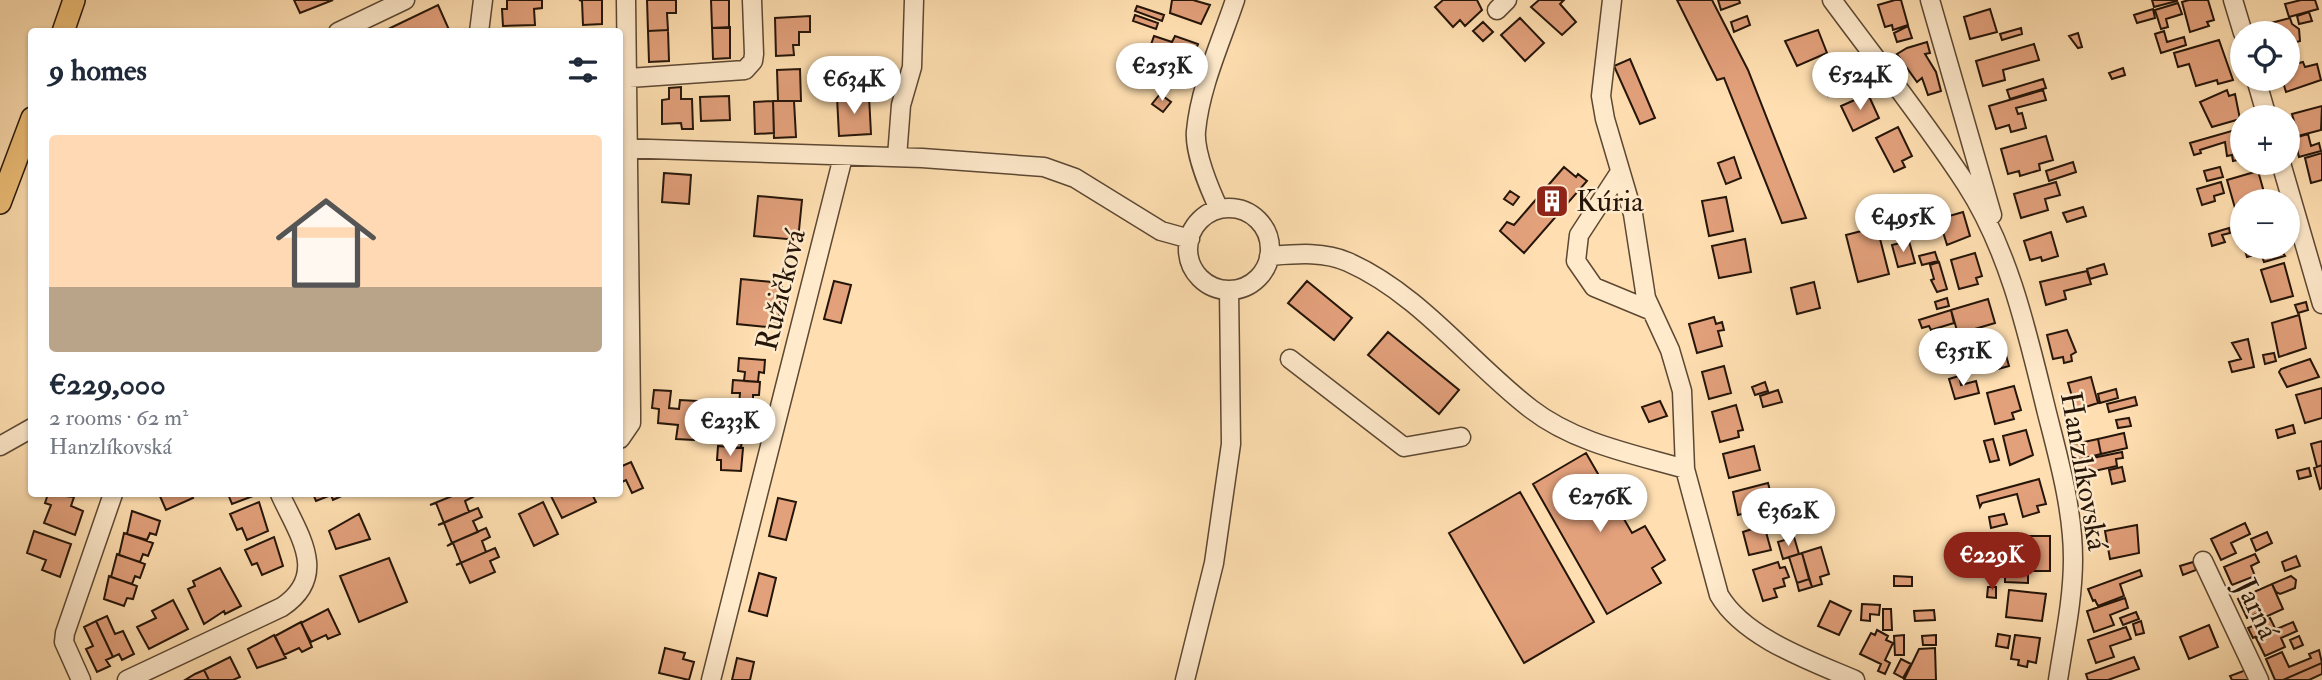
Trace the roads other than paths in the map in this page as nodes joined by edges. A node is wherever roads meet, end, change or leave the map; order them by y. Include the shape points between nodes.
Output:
1 (74, 0) edge
2 (405, 0) edge
3 (483, 0) edge
4 (626, 0) edge
5 (752, 0) edge
6 (914, 0) edge
7 (1235, 0) edge
8 (1612, 0) edge
9 (1832, 0) edge
10 (1930, 0) edge
11 (2233, 0) edge
12 (2239, 21) edge
13 (64, 28) edge
14 (346, 28) edge
15 (480, 28) edge
16 (629, 78) junction
17 (28, 129) edge
18 (624, 148) edge
19 (843, 157) junction
20 (897, 157) junction
21 (1620, 172) junction
22 (2284, 175) edge
23 (0, 203) edge
24 (1219, 209) junction
25 (624, 234) edge
26 (1190, 239) junction
27 (1269, 256) junction
28 (2010, 275) junction
29 (1229, 289) junction
30 (2322, 304) edge
31 (1652, 311) junction
32 (1290, 359) dead end
33 (28, 430) edge
34 (623, 434) edge
35 (1461, 437) dead end
36 (0, 446) edge
37 (1685, 469) junction
38 (112, 497) edge
39 (281, 497) edge
40 (2203, 561) dead end
41 (80, 680) edge
42 (127, 680) edge
43 (711, 680) edge
44 (1185, 680) edge
45 (1855, 680) edge
46 (2058, 680) edge
47 (2259, 680) edge

1 - 13 main road
2 - 14 street
3 - 15 street
4 - 16 street
5 - 16 street via 754,54 745,70
6 - 20 street via 912,67 901,105
7 - 24 street via 1208,78 1196,133 1208,185
8 - 21 street via 1601,96
9 - 28 street, Hanzlíkovská via 1967,185
10 - 28 street, Hanzlíkovská
11 - 12 street
16 - 18 street
17 - 23 main road
18 - 19 street
18 - 25 street
19 - 20 street
19 - 43 street, Ružičková
20 - 26 street via 1044,167 1075,178 1161,231
21 - 31 street
21 - 31 street via 1578,235 1576,261 1594,287
22 - 30 street
24 - 26 street via 1198,223
24 - 27 street via 1242,210 1261,223
25 - 34 street via 631,422
26 - 29 street via 1197,274 1217,288
27 - 29 street via 1251,284
27 - 37 street via 1303,253 1346,261 1393,288 1533,410 1584,439
28 - 46 street, Hanzlíkovská via 2069,515 2072,598
29 - 44 street via 1231,444 1214,563
31 - 37 street via 1682,391
32 - 35 street via 1404,447
33 - 36 street
37 - 45 street via 1719,594 1728,610 1777,645
38 - 41 street via 65,634
39 - 42 street via 307,555 309,568 302,591 282,607
40 - 47 street, Jarná

